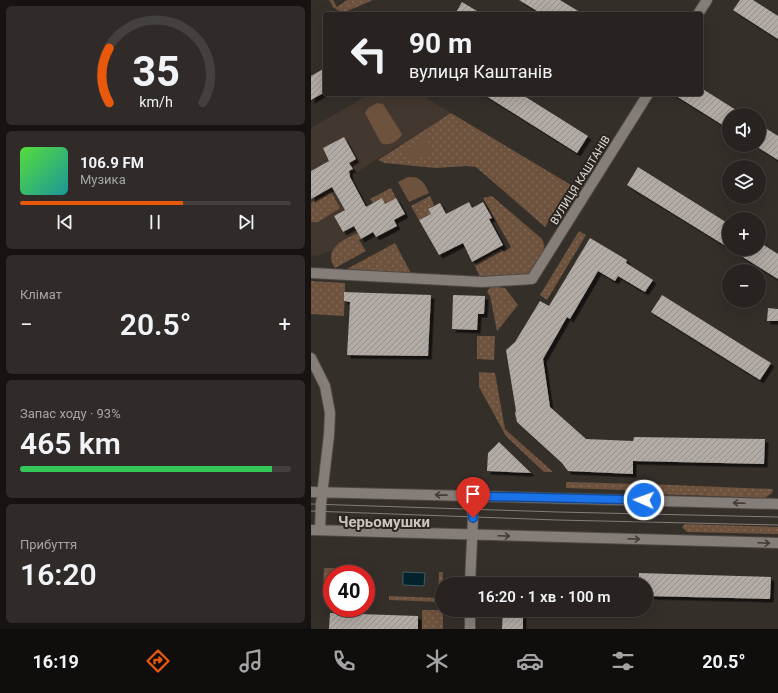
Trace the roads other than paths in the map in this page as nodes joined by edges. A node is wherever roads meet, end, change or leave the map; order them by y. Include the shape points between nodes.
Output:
1 (707, 0) edge
2 (699, 12) edge
3 (647, 96) edge
4 (311, 273) edge
5 (311, 358) edge
6 (311, 492) edge
7 (323, 493) junction
8 (471, 496) junction
9 (778, 504) edge
10 (316, 530) edge
11 (471, 535) junction
12 (778, 543) edge
13 (470, 577) edge
14 (470, 617) edge
15 (470, 629) edge

1 - 2 street
3 - 4 street, ВУЛИЦЯ КАШТАНІВ via 532,279 482,282
5 - 7 street via 325,386 329,413
6 - 7 street
8 -> 7 street
7 - 10 street
9 -> 8 street
8 - 11 street
10 - 11 street
11 -> 12 street
11 - 13 street
14 - 15 street

